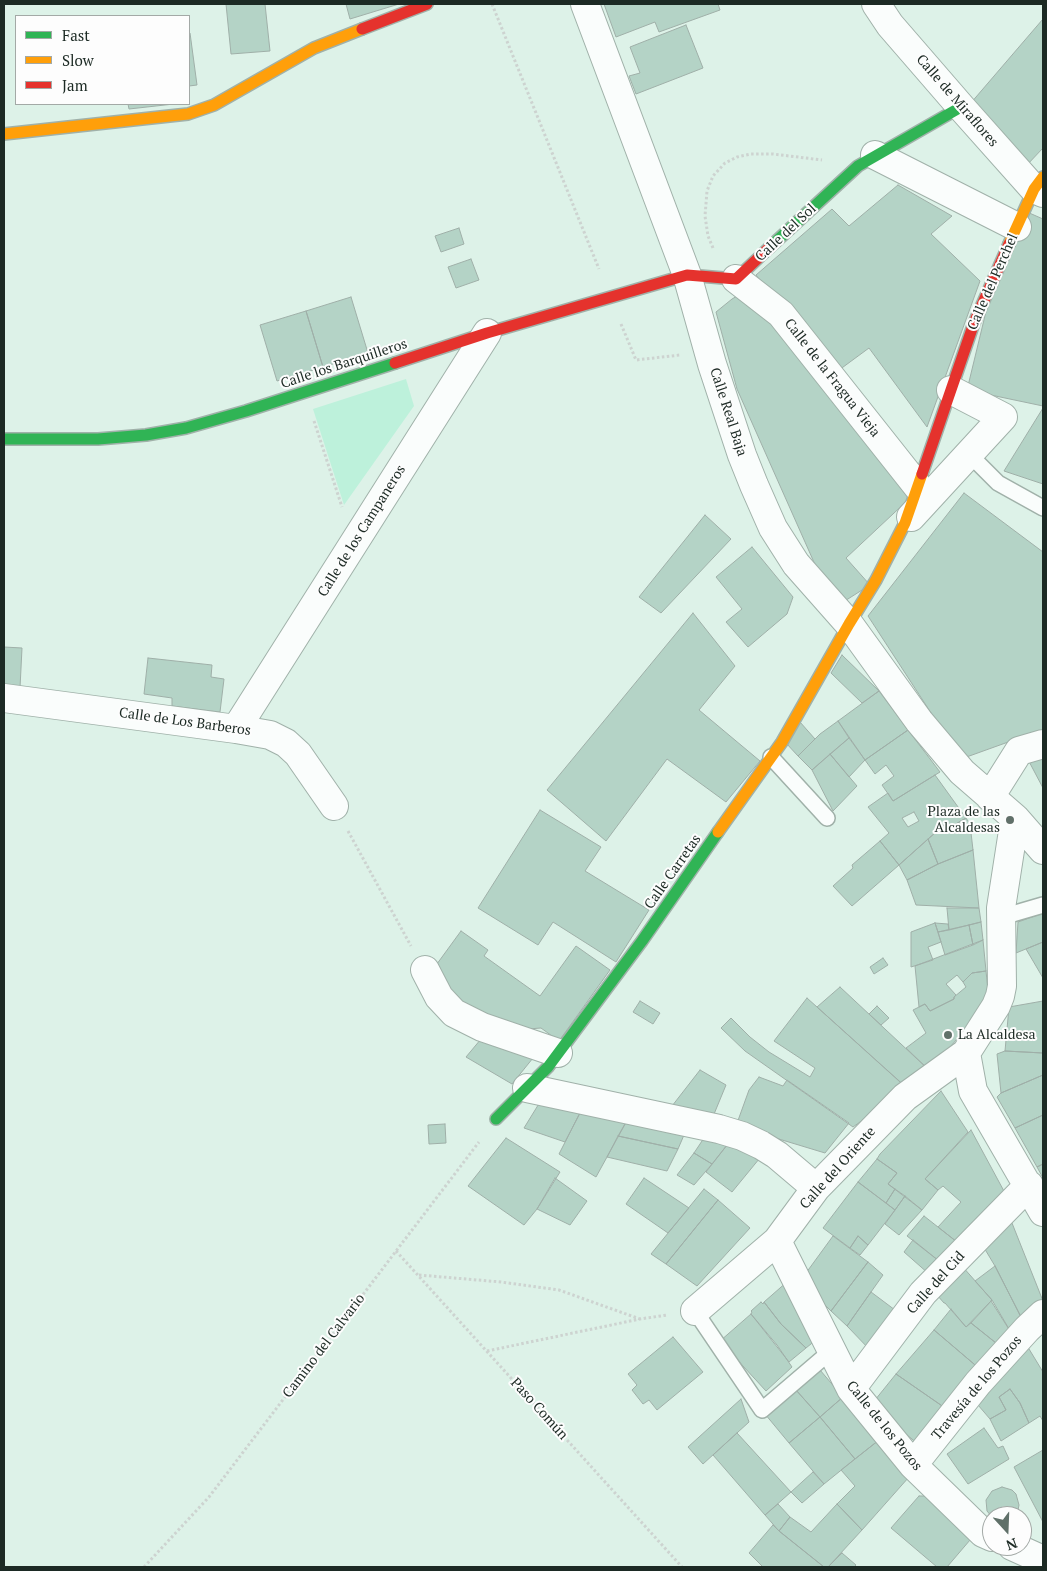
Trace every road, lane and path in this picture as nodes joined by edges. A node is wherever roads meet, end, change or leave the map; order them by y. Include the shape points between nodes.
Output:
1 (427, 4) edge
2 (492, 4) edge
3 (585, 4) edge
4 (876, 4) edge
5 (961, 107) junction
6 (4, 134) edge
7 (866, 160) junction
8 (1040, 186) edge
9 (1017, 227) junction
10 (688, 275) junction
11 (733, 279) junction
12 (610, 297) junction
13 (488, 333) junction
14 (682, 355) dead end
15 (951, 390) junction
16 (304, 392) junction
17 (4, 439) edge
18 (969, 454) junction
19 (918, 487) junction
20 (1043, 508) edge
21 (905, 523) junction
22 (354, 544) junction
23 (849, 624) junction
24 (4, 698) edge
25 (236, 729) junction
26 (1043, 744) edge
27 (772, 757) junction
28 (990, 797) junction
29 (334, 806) joint
30 (827, 818) dead end
31 (1015, 818) junction
32 (1043, 850) edge
33 (1043, 906) edge
34 (1002, 917) junction
35 (425, 970) joint
36 (558, 1053) junction
37 (966, 1053) junction
38 (527, 1088) junction
39 (496, 1119) joint
40 (1029, 1184) junction
41 (816, 1188) junction
42 (1043, 1212) edge
43 (777, 1241) junction
44 (396, 1251) junction
45 (417, 1275) junction
46 (695, 1312) junction
47 (1043, 1314) edge
48 (640, 1319) junction
49 (486, 1351) junction
50 (831, 1351) junction
51 (851, 1389) junction
52 (913, 1465) junction
53 (982, 1532) edge
54 (144, 1567) edge
55 (682, 1567) edge

1 - 6 street via 314,48 214,105 188,114
2 - 12 path
3 - 10 street, Calle Real Baja
4 - 5 street, Calle de Miraflores via 890,25
5 - 7 street, Calle del Sol
5 - 8 street, Calle de Miraflores
7 - 9 street
7 - 11 street, Calle del Sol
7 - 11 path via 751,154 724,163 713,176 707,191 705,216 716,256
8 - 9 street, Calle del Perchel
9 - 15 street, Calle del Perchel via 974,323
10 - 11 street
10 - 12 street, Calle los Barquilleros
10 - 23 street, Calle Real Baja via 712,364 742,455 773,528 796,564
11 - 19 street, Calle de la Fragua Vieja via 781,314
12 - 13 street, Calle los Barquilleros
12 - 14 path via 636,360
13 - 16 street, Calle los Barquilleros
13 - 22 street, Calle de los Campaneros
15 - 18 street, Calle del Perchel via 1003,417
15 - 19 street, Calle del Perchel
16 - 17 street, Calle los Barquilleros via 246,412 146,435 98,439
16 - 22 path
18 - 20 lane via 998,483
18 - 21 street, Calle del Perchel
19 - 21 street, Calle del Perchel
21 - 23 street, Calle del Perchel
22 - 25 street, Calle de los Campaneros
23 - 27 street, Calle Carretas
23 - 28 street, Calle Real Baja via 919,721 962,772
24 - 25 street, Calle de Los Barberos
25 - 29 street, Calle de Los Barberos via 270,735 286,743 298,754
26 - 28 street via 1019,751
27 - 30 lane
27 - 36 street, Calle Carretas
28 - 31 street
29 - 35 path
31 - 32 street
31 - 34 street
33 - 34 lane
34 - 37 street via 1000,996
35 - 36 street via 439,997 454,1013 482,1027
36 - 38 street, Calle Carretas
37 - 40 street via 973,1091
37 - 41 street, Calle del Oriente via 904,1097
38 - 39 street, Calle Carretas
38 - 41 street via 742,1136 777,1155
39 - 44 path, Camino del Calvario
40 - 42 street
40 - 51 street, Calle del Cid via 924,1293
41 - 43 street, Calle del Oriente
43 - 46 street, Calle del Oriente
43 - 50 street, Calle de los Pozos
44 - 45 path, Paso Común
44 - 54 path, Camino del Calvario via 209,1497
45 - 48 path via 559,1290
45 - 49 path, Paso Común
46 - 48 path
46 - 50 lane via 762,1410
47 - 52 street, Travesía de los Pozos via 978,1383
48 - 49 path
49 - 55 path, Paso Común
50 - 51 street, Calle de los Pozos
51 - 52 street, Calle de los Pozos
52 - 53 street, Calle de los Pozos

